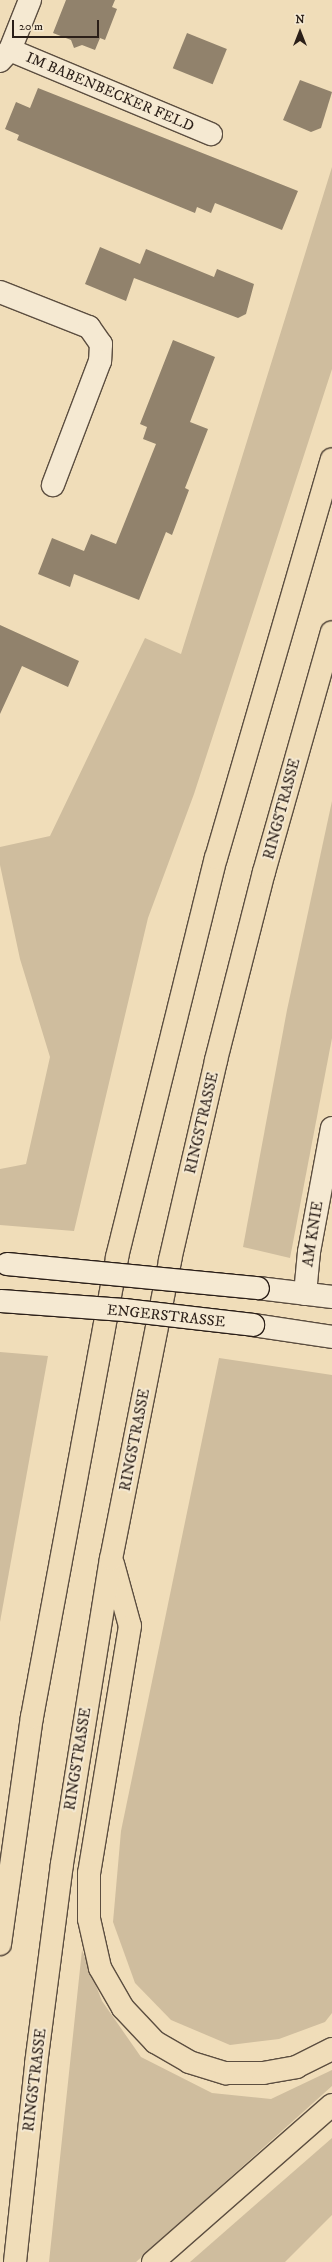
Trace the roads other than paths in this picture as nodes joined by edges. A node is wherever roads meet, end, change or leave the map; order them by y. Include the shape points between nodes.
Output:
1 (30, 0) edge
2 (5, 55) edge
3 (211, 134) dead end
4 (0, 292) edge
5 (332, 460) edge
6 (53, 485) dead end
7 (332, 632) edge
8 (332, 1128) edge
9 (4, 1264) edge
10 (305, 1294) junction
11 (332, 1297) edge
12 (1, 1301) edge
13 (332, 1336) edge
14 (111, 1559) junction
15 (6, 1870) edge
16 (0, 1944) edge
17 (332, 2049) edge
18 (332, 2105) edge
19 (15, 2262) edge
20 (153, 2262) edge

1 - 2 street, IM BABENBECKER FELD
2 - 3 street, IM BABENBECKER FELD
4 - 6 street via 89,327 101,344 100,361
5 - 15 highway via 216,858 117,1257
7 - 14 highway, RINGSTRASSE via 266,864 216,1060 170,1260
8 - 10 street, AM KNIE via 309,1252
9 - 10 street, bridge
10 - 11 street
12 - 13 street, ENGERSTRASSE, bridge via 124,1310
14 - 17 highway via 130,1626 89,1873 89,1919 100,1968 122,2008 155,2042 189,2062 226,2073 263,2073 296,2066
14 - 19 highway, RINGSTRASSE via 61,1871 36,2064
15 - 16 highway
18 - 20 highway

